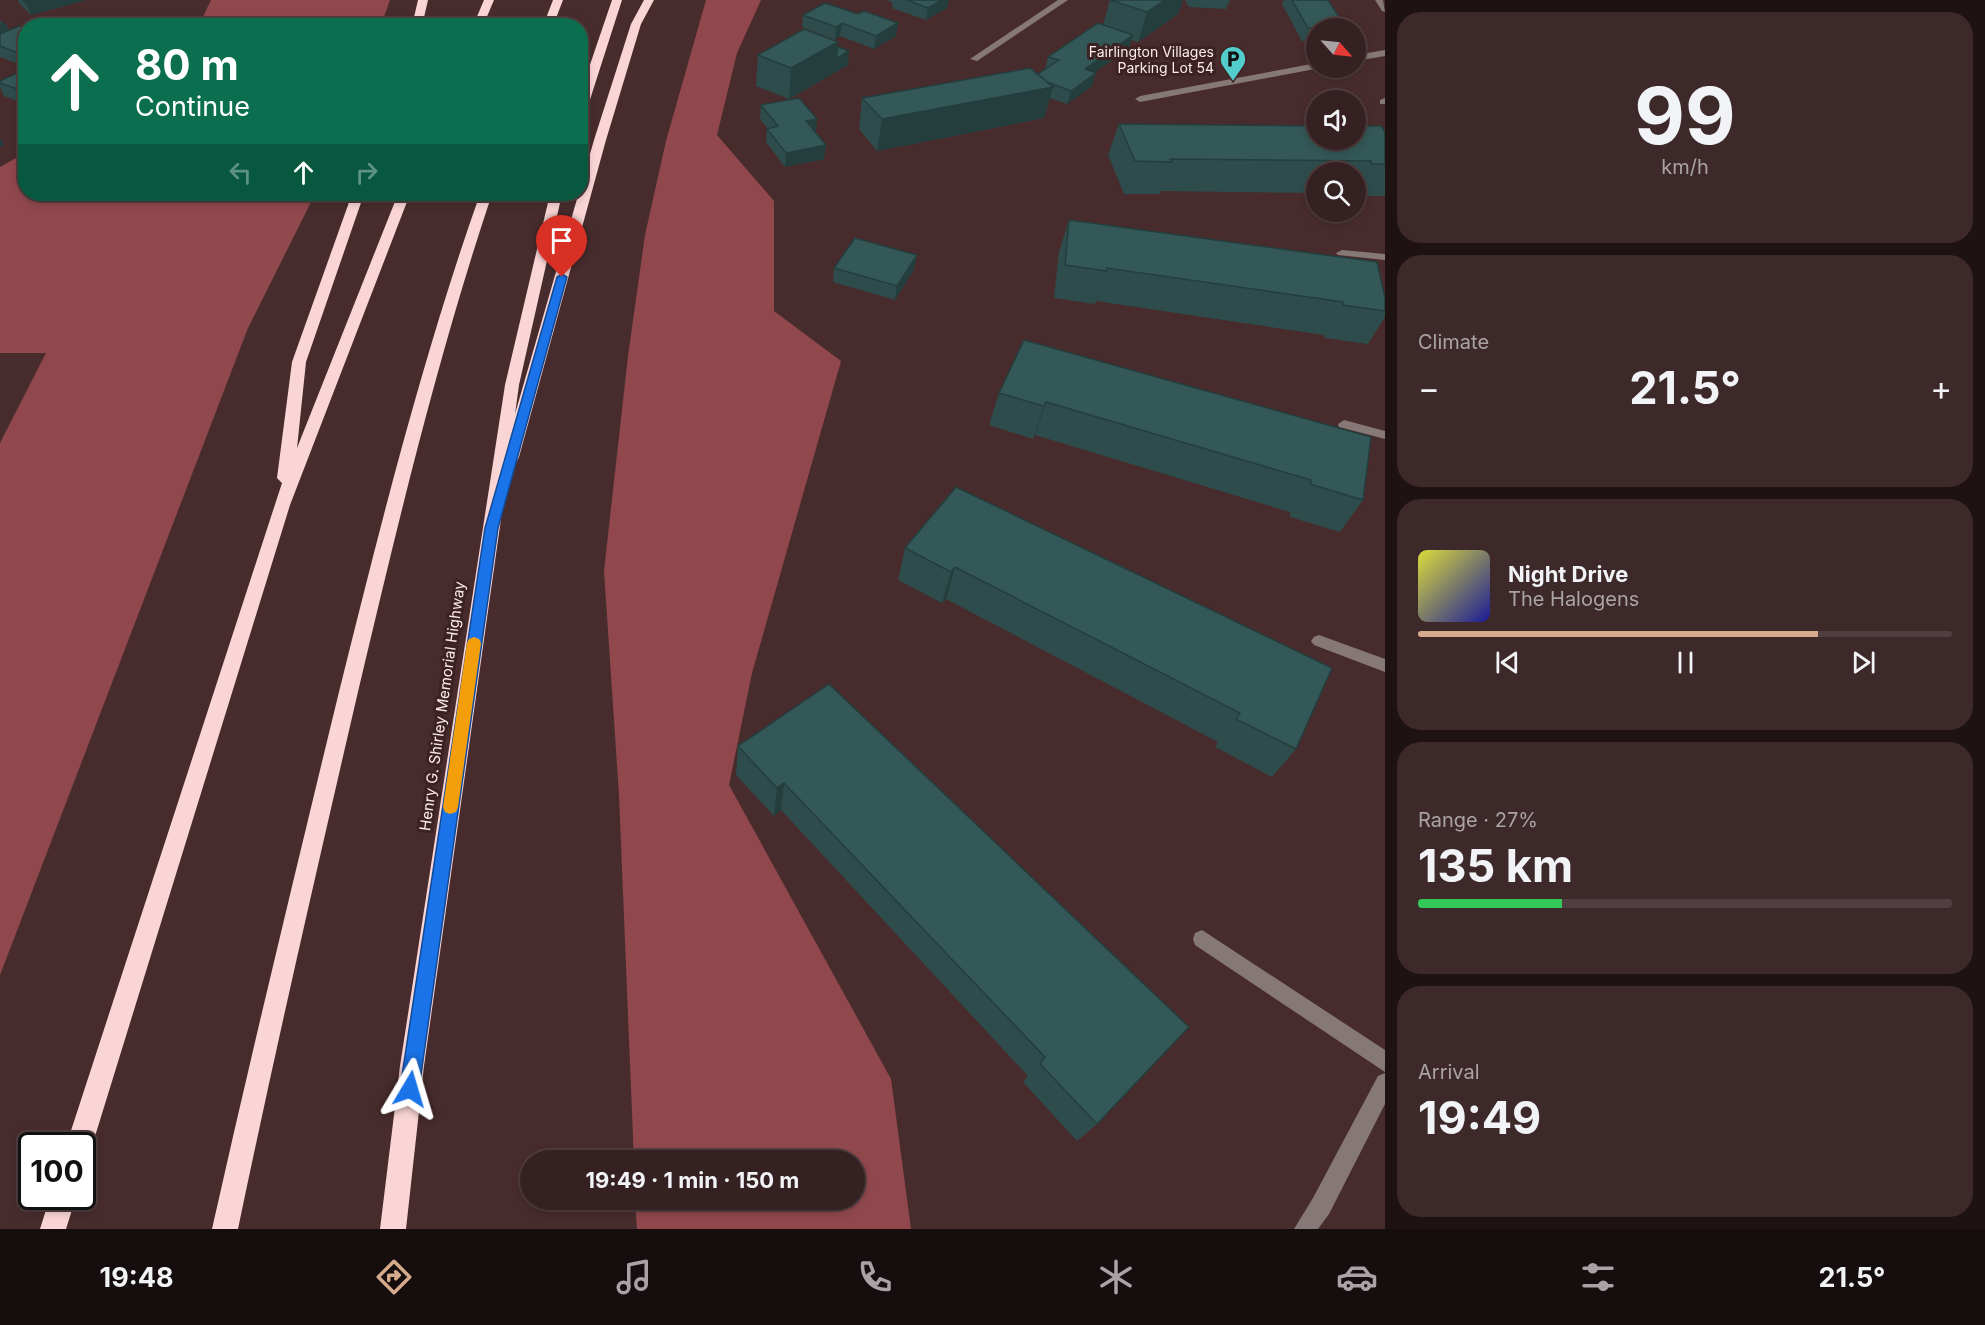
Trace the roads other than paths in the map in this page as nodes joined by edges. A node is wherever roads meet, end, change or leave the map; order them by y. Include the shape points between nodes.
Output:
1 (423, 0) edge
2 (489, 0) edge
3 (558, 0) edge
4 (617, 0) edge
5 (649, 0) edge
6 (1064, 0) edge
7 (1379, 0) edge
8 (1385, 9) edge
9 (419, 18) edge
10 (481, 18) edge
11 (551, 18) edge
12 (1385, 53) edge
13 (1366, 56) edge
14 (974, 59) dead end
15 (1306, 68) edge
16 (588, 88) edge
17 (1140, 99) dead end
18 (588, 183) edge
19 (356, 201) edge
20 (401, 201) edge
21 (484, 201) edge
22 (554, 201) edge
23 (583, 201) edge
24 (1342, 254) dead end
25 (1385, 257) edge
26 (1344, 424) dead end
27 (1385, 435) edge
28 (282, 505) junction
29 (491, 528) junction
30 (1319, 640) dead end
31 (1385, 666) edge
32 (1202, 939) dead end
33 (1385, 1062) edge
34 (1385, 1083) edge
35 (83, 1132) edge
36 (59, 1210) edge
37 (53, 1229) edge
38 (225, 1229) edge
39 (393, 1229) edge
40 (1305, 1229) edge

1 - 9 highway
2 - 10 highway
3 - 11 highway
4 - 16 highway
5 - 18 highway via 636,24
6 - 14 street
7 - 8 street
12 - 13 street
15 - 17 street
19 - 28 highway via 299,362
20 - 28 highway
21 - 38 highway via 411,437 276,993
22 - 29 highway, Henry G. Shirley Memorial Highway via 512,385
23 - 29 highway
24 - 25 street
26 - 27 street
28 - 35 highway
29 - 39 highway, Henry G. Shirley Memorial Highway via 412,1066
30 - 31 street
32 - 33 street
34 - 40 street
36 - 37 highway

